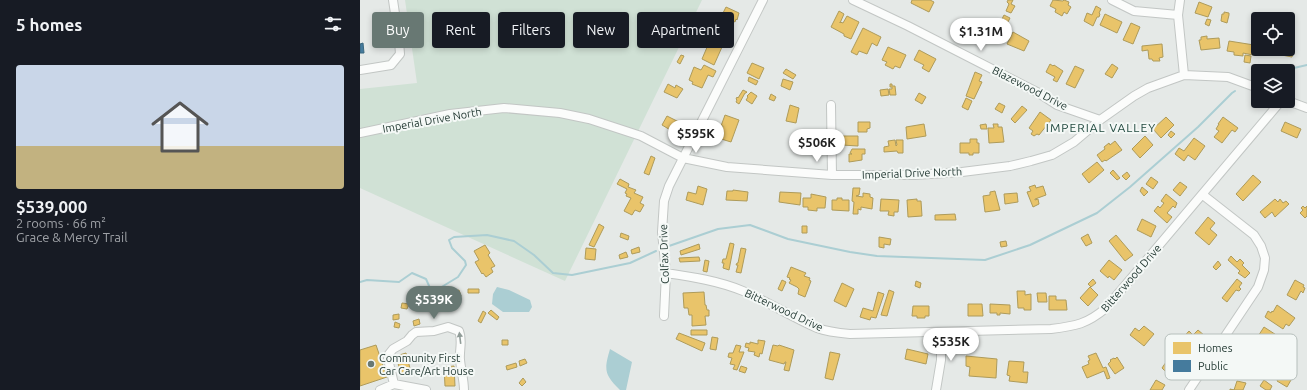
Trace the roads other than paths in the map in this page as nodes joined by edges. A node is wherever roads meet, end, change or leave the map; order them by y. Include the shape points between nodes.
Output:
1 (393, 0) edge
2 (763, 0) edge
3 (853, 0) edge
4 (1112, 0) edge
5 (1180, 0) edge
6 (1178, 16) junction
7 (360, 70) edge
8 (1184, 75) junction
9 (1251, 85) edge
10 (831, 104) dead end
11 (1295, 104) edge
12 (1275, 108) edge
13 (1307, 108) edge
14 (1100, 120) junction
15 (360, 133) edge
16 (683, 158) junction
17 (832, 174) junction
18 (1203, 195) junction
19 (666, 273) junction
20 (664, 316) dead end
21 (941, 332) junction
22 (1227, 334) edge
23 (1197, 380) edge
24 (394, 384) junction
25 (380, 390) edge
26 (426, 390) edge
27 (464, 390) edge
28 (936, 390) edge
29 (1190, 390) edge

1 - 7 street via 400,54 392,65
2 - 16 street, Colfax Drive
3 - 14 street, Blazewood Drive via 915,29 1037,92 1057,105
4 - 6 street via 1134,11
5 - 6 street
6 - 8 street
8 - 9 street, Imperial Drive North via 1228,77
8 - 14 street, Imperial Drive North via 1148,88
10 - 17 street
11 - 13 street
12 - 18 street, Bitterwood Drive
14 - 17 street, Imperial Drive North via 1074,142 1052,155 1010,166 915,175
15 - 16 street, Imperial Drive North via 450,114 504,108 560,113 589,119 641,136
16 - 17 street, Imperial Drive North via 727,167
16 - 19 street, Colfax Drive via 668,186 664,201 662,232
18 - 21 street, Bitterwood Drive via 1106,308 1094,318 1081,324 1052,329
18 - 22 street via 1254,234 1265,258 1258,287
19 - 20 street, Colfax Drive
19 - 21 street, Bitterwood Drive via 732,287 818,328 834,332
21 - 28 street via 941,360
23 - 29 street
24 - 25 street
24 - 26 street
27 -> 24 street via 460,360 462,337 459,331 448,326 434,331 416,332 393,349 388,359

